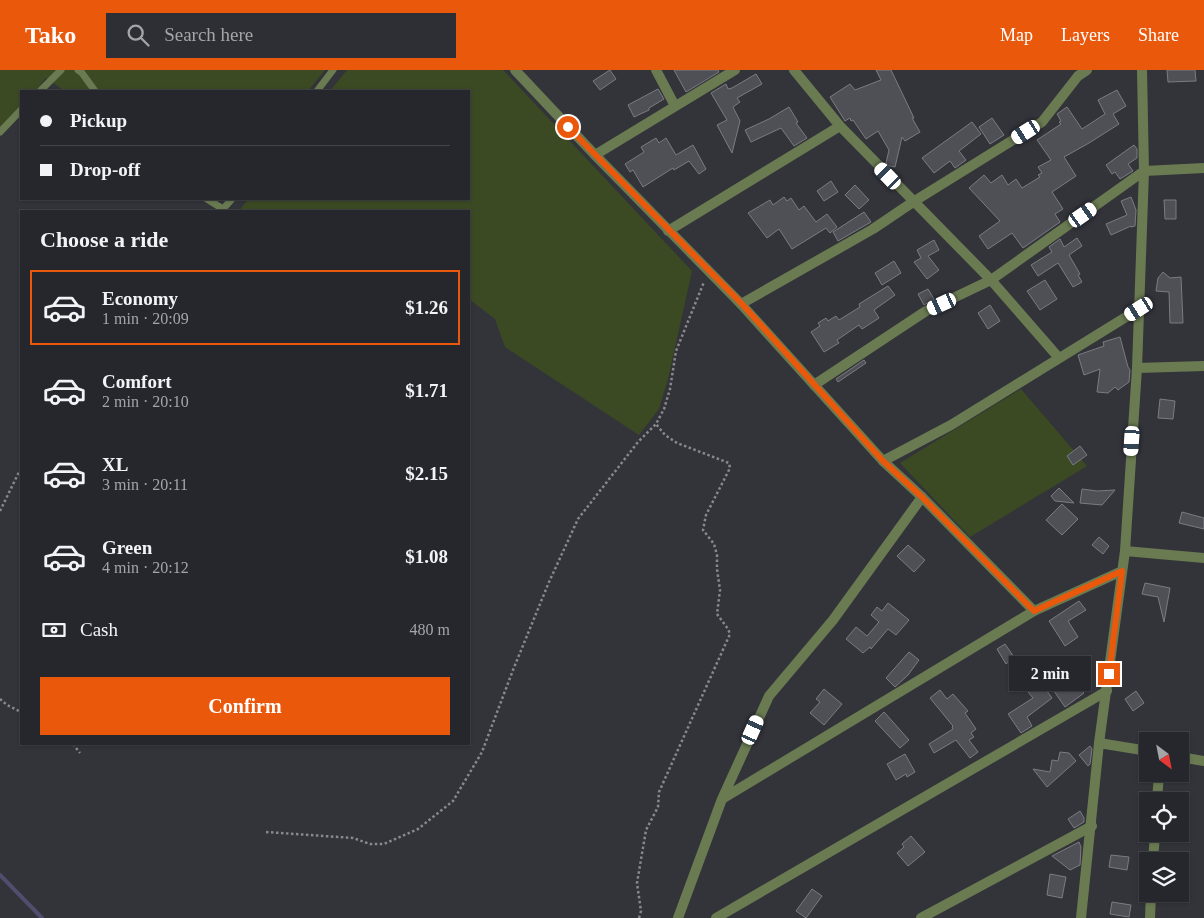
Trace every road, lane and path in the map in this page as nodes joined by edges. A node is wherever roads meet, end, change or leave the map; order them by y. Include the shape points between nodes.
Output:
1 (61, 70) edge
2 (78, 70) edge
3 (334, 70) edge
4 (515, 70) edge
5 (656, 70) edge
6 (735, 70) edge
7 (794, 70) edge
8 (1086, 70) edge
9 (1142, 70) edge
10 (41, 90) edge
11 (94, 90) edge
12 (318, 90) edge
13 (675, 106) junction
14 (20, 111) edge
15 (840, 126) junction
16 (0, 132) edge
17 (595, 155) junction
18 (1204, 168) edge
19 (1144, 171) junction
20 (208, 200) edge
21 (231, 200) edge
22 (913, 202) junction
23 (223, 210) edge
24 (223, 210) edge
25 (668, 231) junction
26 (708, 271) junction
27 (991, 280) junction
28 (742, 304) junction
29 (1139, 309) junction
30 (1060, 358) junction
31 (1204, 366) edge
32 (1137, 368) junction
33 (814, 385) junction
34 (656, 424) junction
35 (883, 461) junction
36 (20, 470) edge
37 (922, 497) junction
38 (0, 511) edge
39 (1124, 551) junction
40 (1204, 558) edge
41 (1122, 571) junction
42 (1034, 611) junction
43 (1107, 690) junction
44 (0, 699) edge
45 (20, 712) edge
46 (1099, 743) junction
47 (74, 745) edge
48 (1139, 750) edge
49 (80, 753) dead end
50 (1189, 758) edge
51 (1204, 761) edge
52 (722, 799) junction
53 (1092, 826) junction
54 (266, 832) dead end
55 (1151, 902) edge
56 (639, 918) edge
57 (678, 918) edge
58 (716, 918) edge
59 (921, 918) edge
60 (1081, 918) edge
61 (1150, 918) edge

1 - 10 lane
2 - 11 lane
3 - 12 lane
4 - 17 street
5 - 13 street
6 - 13 street
7 - 15 street
8 - 22 street via 1042,122
9 - 19 street
13 - 17 street
14 - 16 lane
15 - 22 street
15 - 25 street
17 - 25 street
18 - 19 street
19 - 27 street
19 - 29 street
20 - 24 lane
21 - 23 lane
22 - 27 street
22 - 28 street via 873,229
25 - 26 street
26 - 28 street
26 - 34 path via 676,351 670,389
27 - 30 street
27 - 33 street via 926,311
28 - 33 street
29 - 30 street
29 - 32 street
30 - 35 street via 951,425
31 - 32 street
32 - 39 street
33 - 35 street
34 - 54 path via 578,519 513,670 482,752 452,801 418,829 384,844 370,844 353,838
34 - 56 path via 677,443 729,463 730,468 706,515 703,530 714,544 717,555 720,590 717,614 730,634 659,792 658,807 646,830 637,883
35 - 37 street
36 - 38 path
37 - 42 street
37 - 52 street via 833,620 769,696
39 - 40 street
39 - 41 street
41 - 42 street
41 - 43 street
42 - 52 street
43 - 46 street
43 - 58 street
44 - 45 path
46 - 48 street
46 - 53 street
47 - 49 path
50 - 51 street
52 - 57 street
53 - 59 street
53 - 60 street
55 - 61 street

